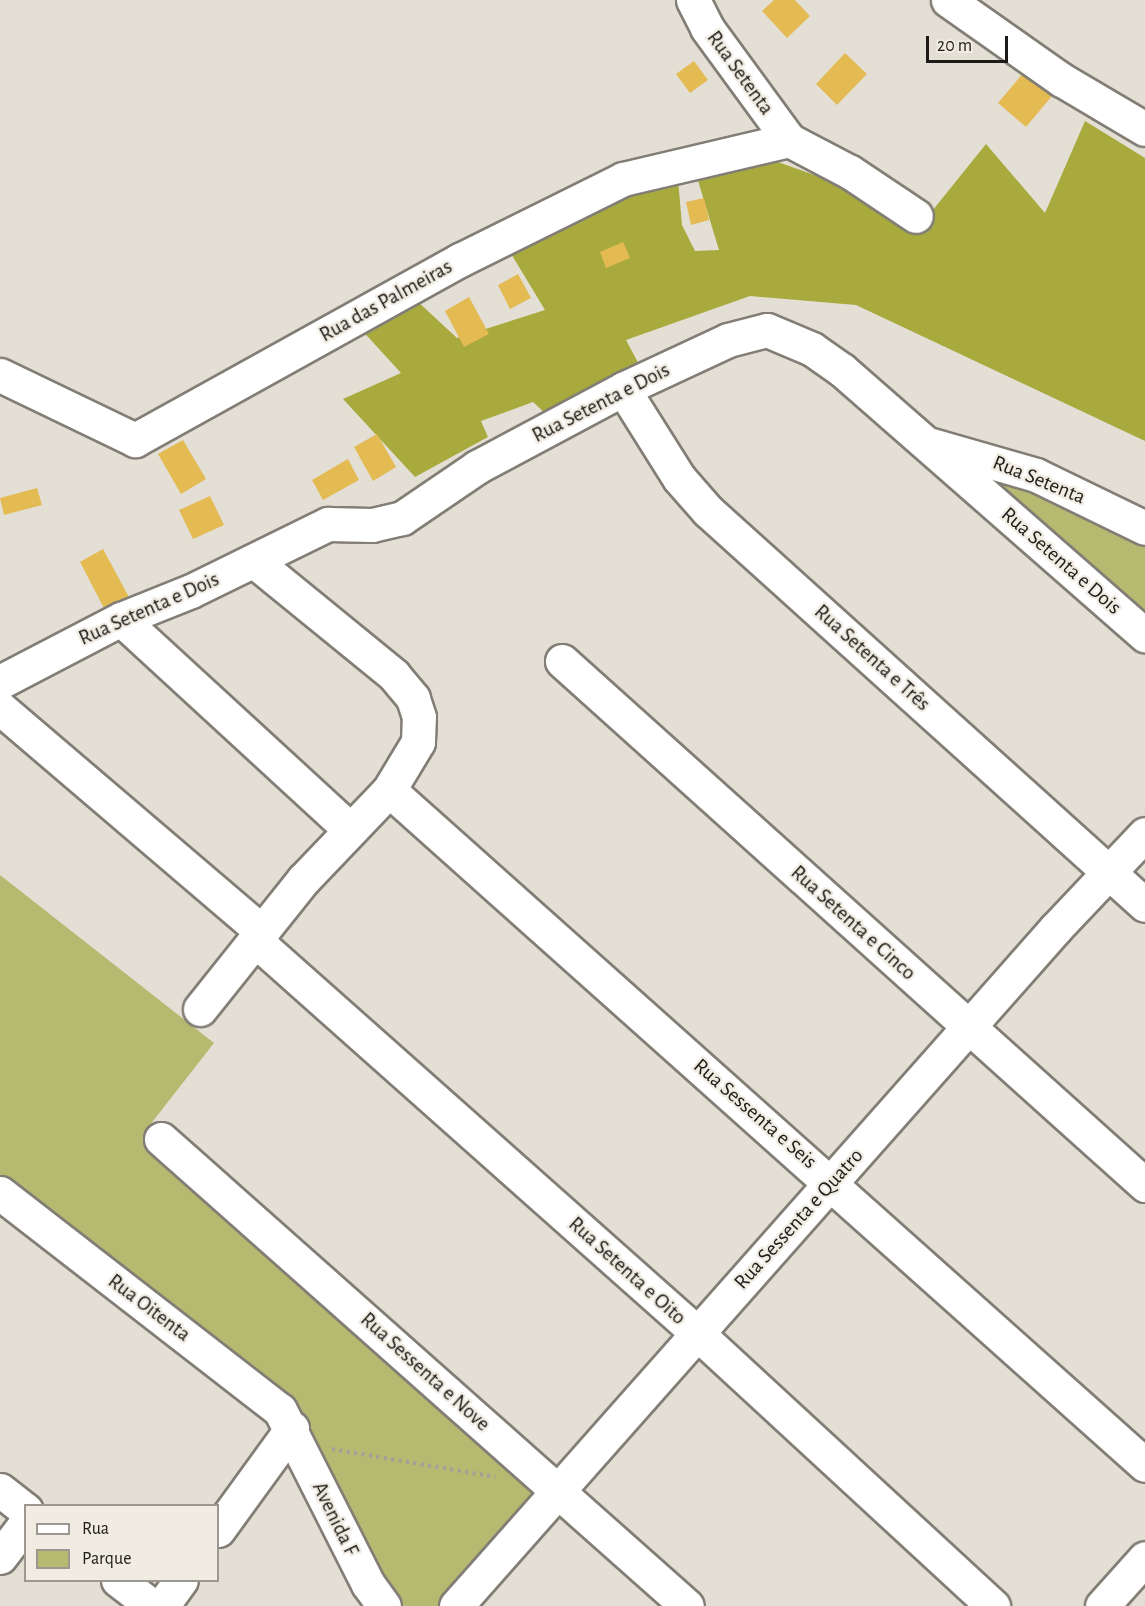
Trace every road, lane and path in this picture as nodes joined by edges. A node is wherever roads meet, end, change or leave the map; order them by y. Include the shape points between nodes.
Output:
1 (948, 0) edge
2 (693, 2) edge
3 (1145, 129) edge
4 (789, 140) junction
5 (916, 216) dead end
6 (0, 375) edge
7 (622, 389) junction
8 (929, 444) junction
9 (1145, 528) edge
10 (254, 561) junction
11 (121, 619) junction
12 (1145, 635) edge
13 (562, 660) dead end
14 (0, 682) edge
15 (0, 708) edge
16 (388, 790) junction
17 (349, 829) junction
18 (1145, 834) edge
19 (1110, 872) junction
20 (1145, 905) edge
21 (259, 937) junction
22 (200, 1009) dead end
23 (968, 1027) junction
24 (161, 1139) dead end
25 (833, 1183) junction
26 (1145, 1185) edge
27 (0, 1193) edge
28 (697, 1333) junction
29 (295, 1436) junction
30 (1145, 1465) edge
31 (506, 1479) dead end
32 (0, 1491) edge
33 (559, 1494) junction
34 (24, 1509) edge
35 (24, 1527) edge
36 (219, 1529) edge
37 (0, 1557) edge
38 (1145, 1558) edge
39 (119, 1582) edge
40 (179, 1582) edge
41 (152, 1606) edge
42 (162, 1606) edge
43 (384, 1606) edge
44 (456, 1606) edge
45 (687, 1606) edge
46 (993, 1606) edge
47 (1102, 1606) edge

1 - 3 street via 1062,80
2 - 4 street, Rua Setenta
4 - 5 street via 850,172
4 - 6 street, Rua das Palmeiras via 623,179 460,260 135,440
7 - 8 street, Rua Setenta e Dois via 728,340 767,330 812,349 842,370
7 - 10 street, Rua Setenta e Dois via 477,467 402,518 372,525 328,524
7 - 19 street, Rua Setenta e Três via 679,478 708,511
8 - 9 street, Rua Setenta via 1036,475
8 - 12 street, Rua Setenta e Dois
10 - 11 street, Rua Setenta e Dois
10 - 16 street via 394,675 413,698 419,717 418,742
11 - 14 street, Rua Setenta e Dois
11 - 17 street
13 - 23 street, Rua Setenta e Cinco
15 - 21 street, Rua Setenta e Oito
16 - 17 street
16 - 25 street, Rua Sessenta e Seis
17 - 21 street
18 - 19 street, Rua Sessenta e Quatro
19 - 20 street, Rua Setenta e Três
19 - 23 street, Rua Sessenta e Quatro
21 - 22 street
21 - 28 street, Rua Setenta e Oito
23 - 25 street, Rua Sessenta e Quatro
23 - 26 street, Rua Setenta e Cinco
24 - 33 street, Rua Sessenta e Nove
25 - 28 street, Rua Sessenta e Quatro
25 - 30 street, Rua Sessenta e Seis
27 - 29 street, Rua Oitenta via 245,1380 280,1410
28 - 33 street, Rua Sessenta e Quatro
28 - 46 street, Rua Setenta e Oito
29 - 31 path
29 - 36 street
29 - 43 street, Avenida F via 343,1538
32 - 34 street
33 - 44 street, Rua Sessenta e Quatro
33 - 45 street, Rua Sessenta e Nove
35 - 37 street
38 - 47 street
39 - 41 street
40 - 42 street

